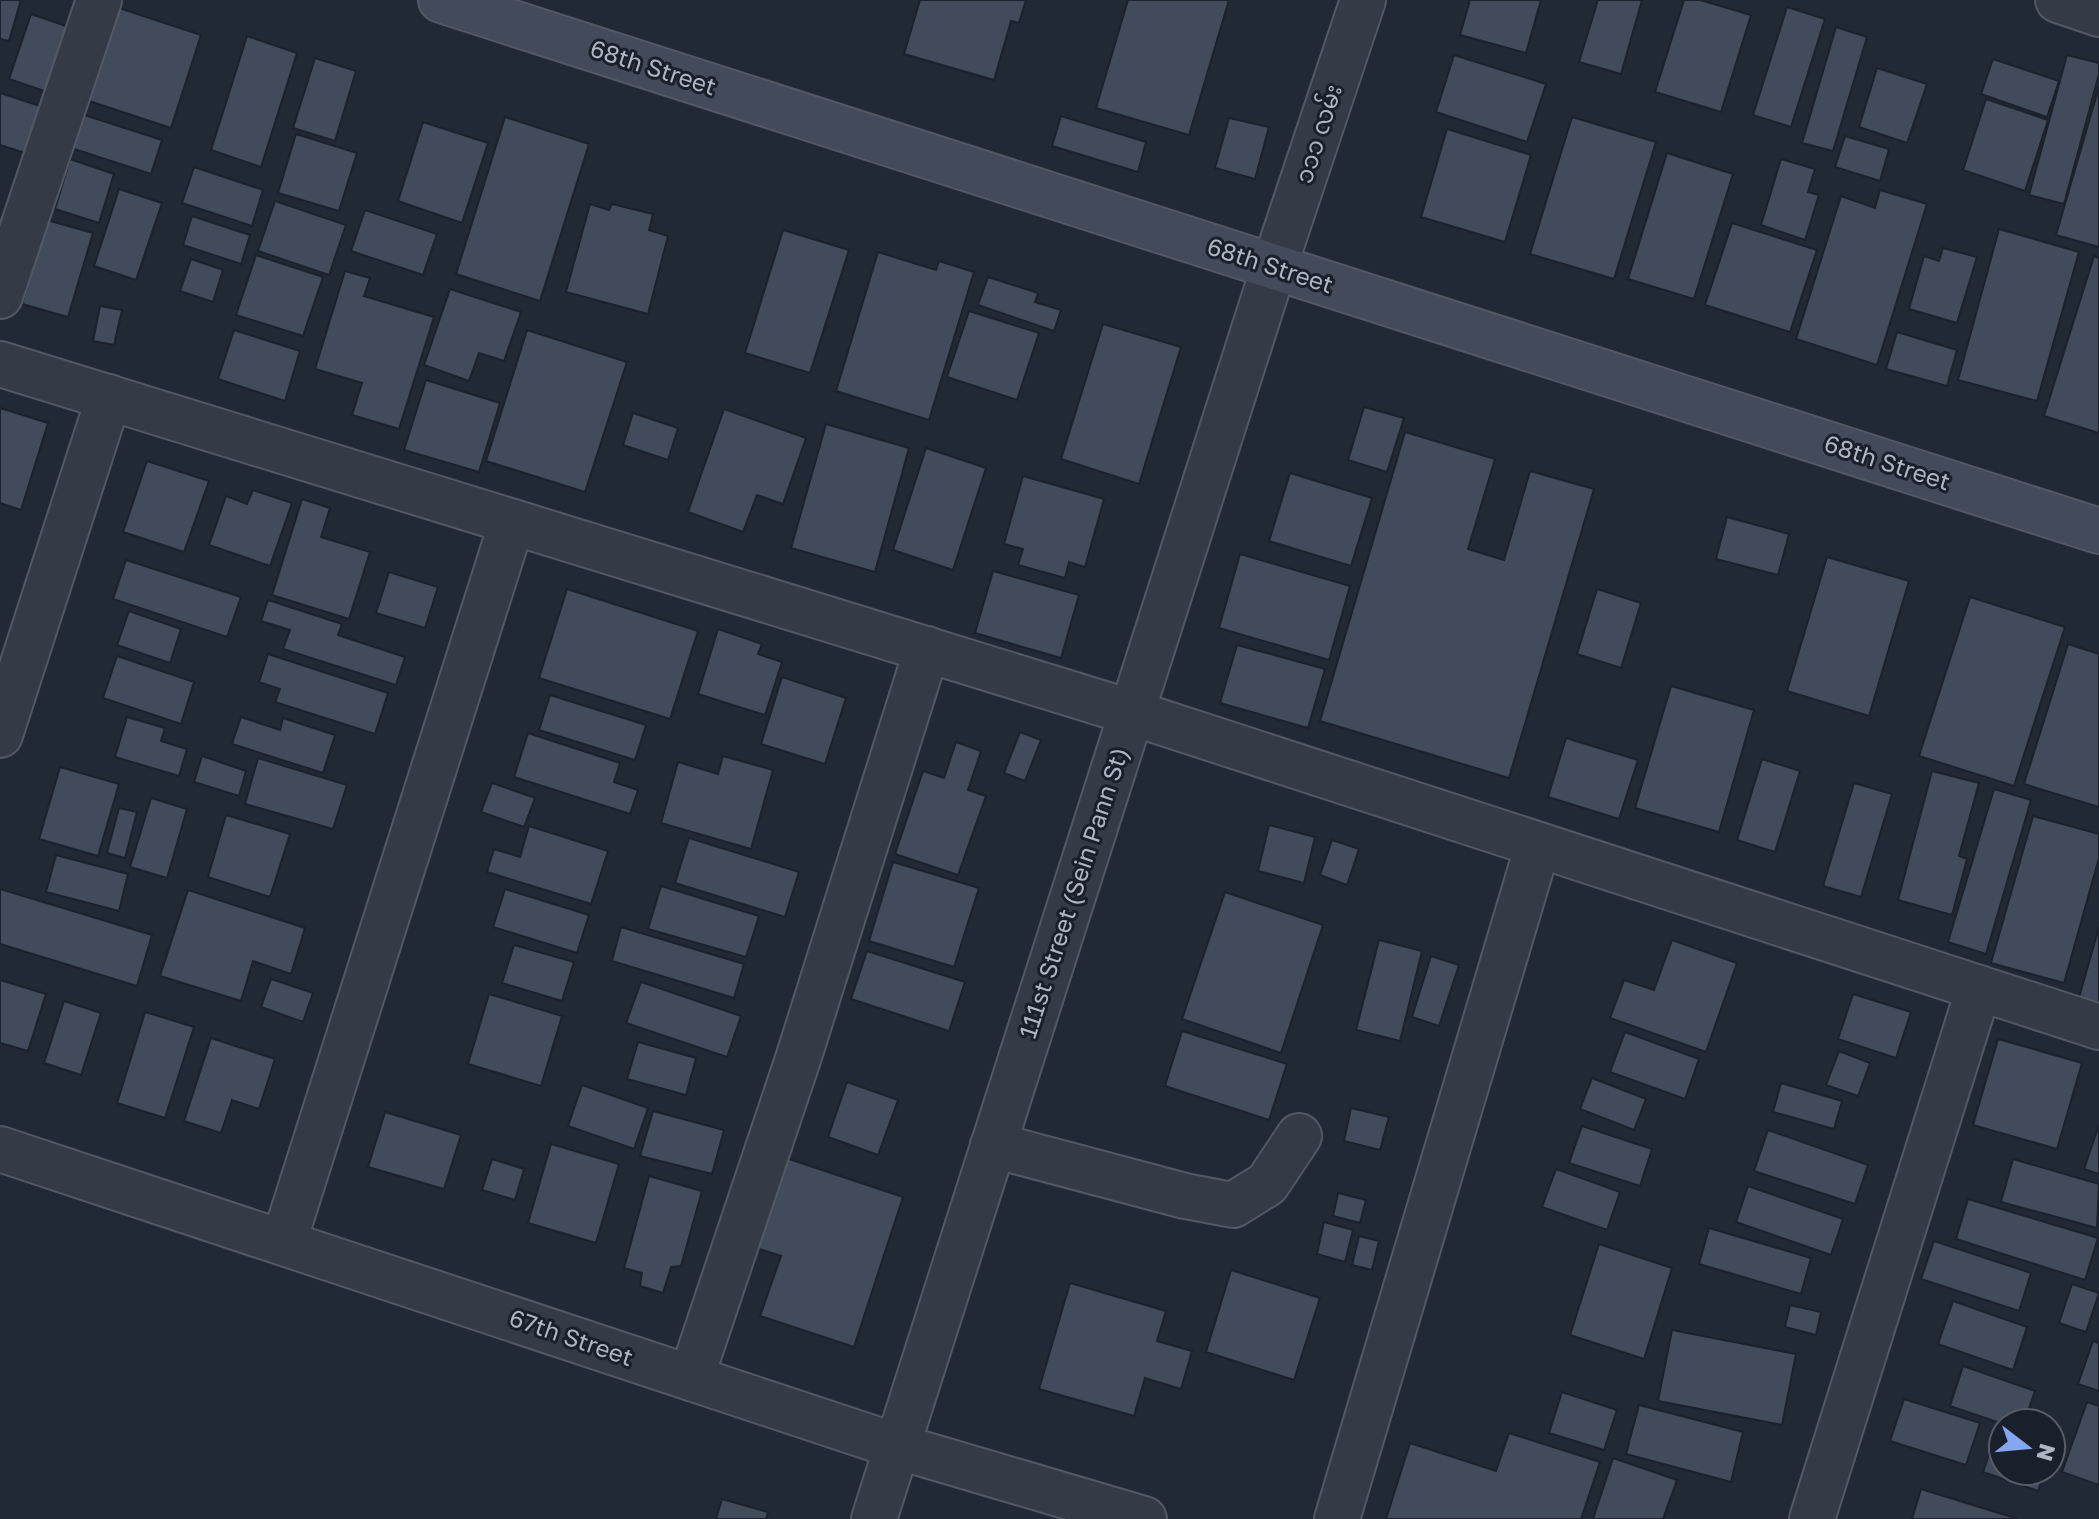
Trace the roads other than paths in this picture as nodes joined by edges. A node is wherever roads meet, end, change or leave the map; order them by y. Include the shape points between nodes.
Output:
1 (99, 0) edge
2 (441, 0) edge
3 (1363, 0) edge
4 (2058, 0) edge
5 (2099, 14) edge
6 (1274, 267) junction
7 (0, 296) edge
8 (0, 364) edge
9 (109, 397) junction
10 (512, 522) junction
11 (2099, 531) edge
12 (927, 649) junction
13 (1133, 713) junction
14 (0, 735) edge
15 (1538, 845) junction
16 (1979, 988) junction
17 (2099, 1027) edge
18 (1299, 1136) dead end
19 (993, 1145) junction
20 (0, 1149) edge
21 (284, 1241) junction
22 (691, 1378) junction
23 (896, 1446) junction
24 (874, 1519) edge
25 (1144, 1519) edge
26 (1337, 1519) edge
27 (1812, 1519) edge

1 - 7 street
2 - 6 main road, 68th Street
3 - 6 street, ၁၁၁ လမ်း
4 - 5 street
6 - 11 main road, 68th Street
6 - 13 street, 111st Street (Sein Pann St)
8 - 9 street
9 - 10 street
9 - 14 street
10 - 12 street
10 - 21 street
12 - 13 street
12 - 22 street
13 - 15 street
13 - 19 street, 111st Street (Sein Pann St)
15 - 16 street
15 - 26 street
16 - 17 street
16 - 27 street
18 - 19 street via 1267,1184 1233,1205
19 - 23 street, 111st Street (Sein Pann St)
20 - 21 street, 67th Street
21 - 22 street, 67th Street
22 - 23 street, 67th Street
23 - 24 street, 111st Street (Sein Pann St)
23 - 25 street, 67th Street

